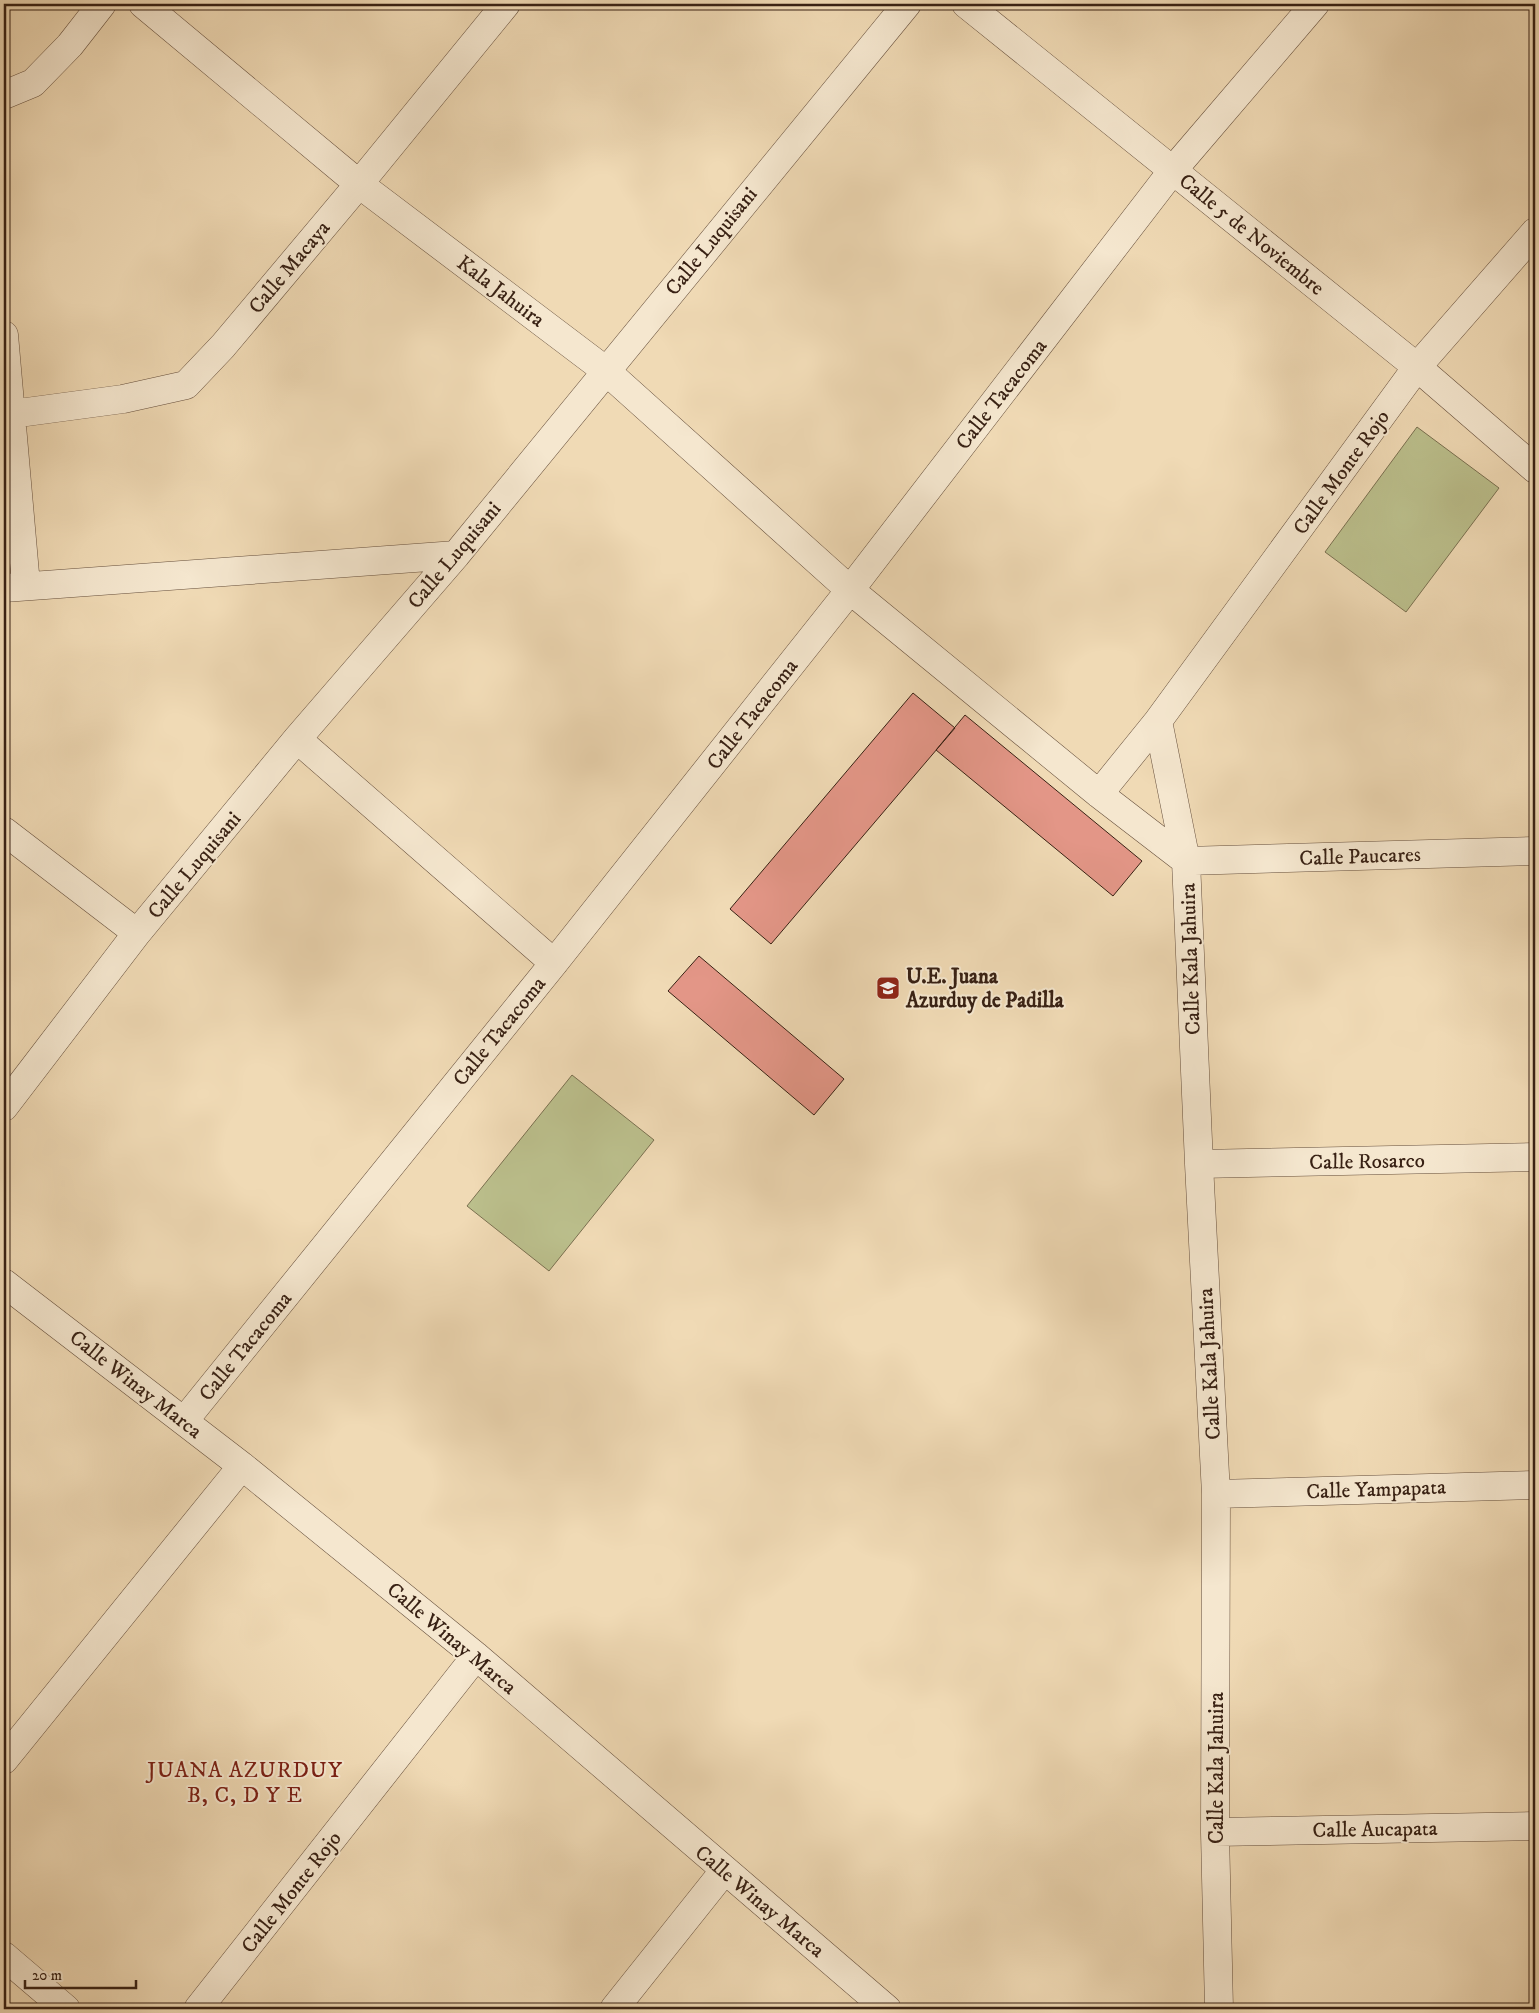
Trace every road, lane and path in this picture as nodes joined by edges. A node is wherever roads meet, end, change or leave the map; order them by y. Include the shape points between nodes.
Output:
1 (102, 4) edge
2 (143, 4) edge
3 (506, 4) edge
4 (907, 4) edge
5 (966, 4) edge
6 (1316, 4) edge
7 (4, 95) edge
8 (1173, 170) junction
9 (359, 184) junction
10 (1535, 232) edge
11 (4, 335) edge
12 (1417, 367) junction
13 (605, 370) junction
14 (8, 414) edge
15 (1535, 469) edge
16 (456, 554) junction
17 (15, 586) edge
18 (850, 590) junction
19 (1158, 721) junction
20 (298, 739) junction
21 (1099, 794) junction
22 (4, 831) edge
23 (1535, 850) edge
24 (1186, 861) junction
25 (137, 933) junction
26 (554, 963) junction
27 (4, 1107) edge
28 (1535, 1157) edge
29 (1199, 1164) junction
30 (4, 1283) edge
31 (184, 1421) junction
32 (242, 1466) junction
33 (1535, 1484) edge
34 (1216, 1494) junction
35 (476, 1656) junction
36 (4, 1760) edge
37 (1535, 1826) edge
38 (1215, 1832) junction
39 (724, 1871) junction
40 (4, 1956) edge
41 (66, 2009) edge
42 (198, 2009) edge
43 (614, 2009) edge
44 (887, 2009) edge
45 (1219, 2009) edge

1 - 7 street via 33,83
2 - 9 street, Kala Jahuira
3 - 9 street, Calle Macaya
4 - 13 street, Calle Luquisani
5 - 8 street, Calle 5 de Noviembre
6 - 8 street, Calle Tacacoma
8 - 12 street, Calle 5 de Noviembre
8 - 18 street, Calle Tacacoma
9 - 13 street, Kala Jahuira
9 - 14 street, Calle Macaya via 224,346 186,384 123,399
10 - 12 street, Calle Monte Rojo
11 - 14 street
12 - 15 street, Calle 5 de Noviembre
12 - 19 street, Calle Monte Rojo
13 - 16 street, Calle Luquisani
13 - 18 street, Kala Jahuira
14 - 17 street
16 - 17 street
16 - 20 street, Calle Luquisani
18 - 21 street, Kala Jahuira
18 - 26 street, Calle Tacacoma
19 - 21 street, Calle Monte Rojo
19 - 24 street, Calle Kala Jahuira
20 - 25 street, Calle Luquisani
20 - 26 street
21 - 24 street, Kala Jahuira
22 - 25 street
23 - 24 street, Calle Paucares
24 - 29 street, Calle Kala Jahuira
25 - 27 street, Calle Luquisani
26 - 31 street, Calle Tacacoma
28 - 29 street, Calle Rosarco
29 - 34 street, Calle Kala Jahuira
30 - 31 street, Calle Winay Marca
31 - 32 street, Calle Winay Marca
32 - 35 street, Calle Winay Marca
32 - 36 street
33 - 34 street, Calle Yampapata
34 - 38 street, Calle Kala Jahuira
35 - 39 street, Calle Winay Marca
35 - 42 street, Calle Monte Rojo
37 - 38 street, Calle Aucapata
38 - 45 street, Calle Kala Jahuira
39 - 43 street
39 - 44 street, Calle Winay Marca
40 - 41 street

